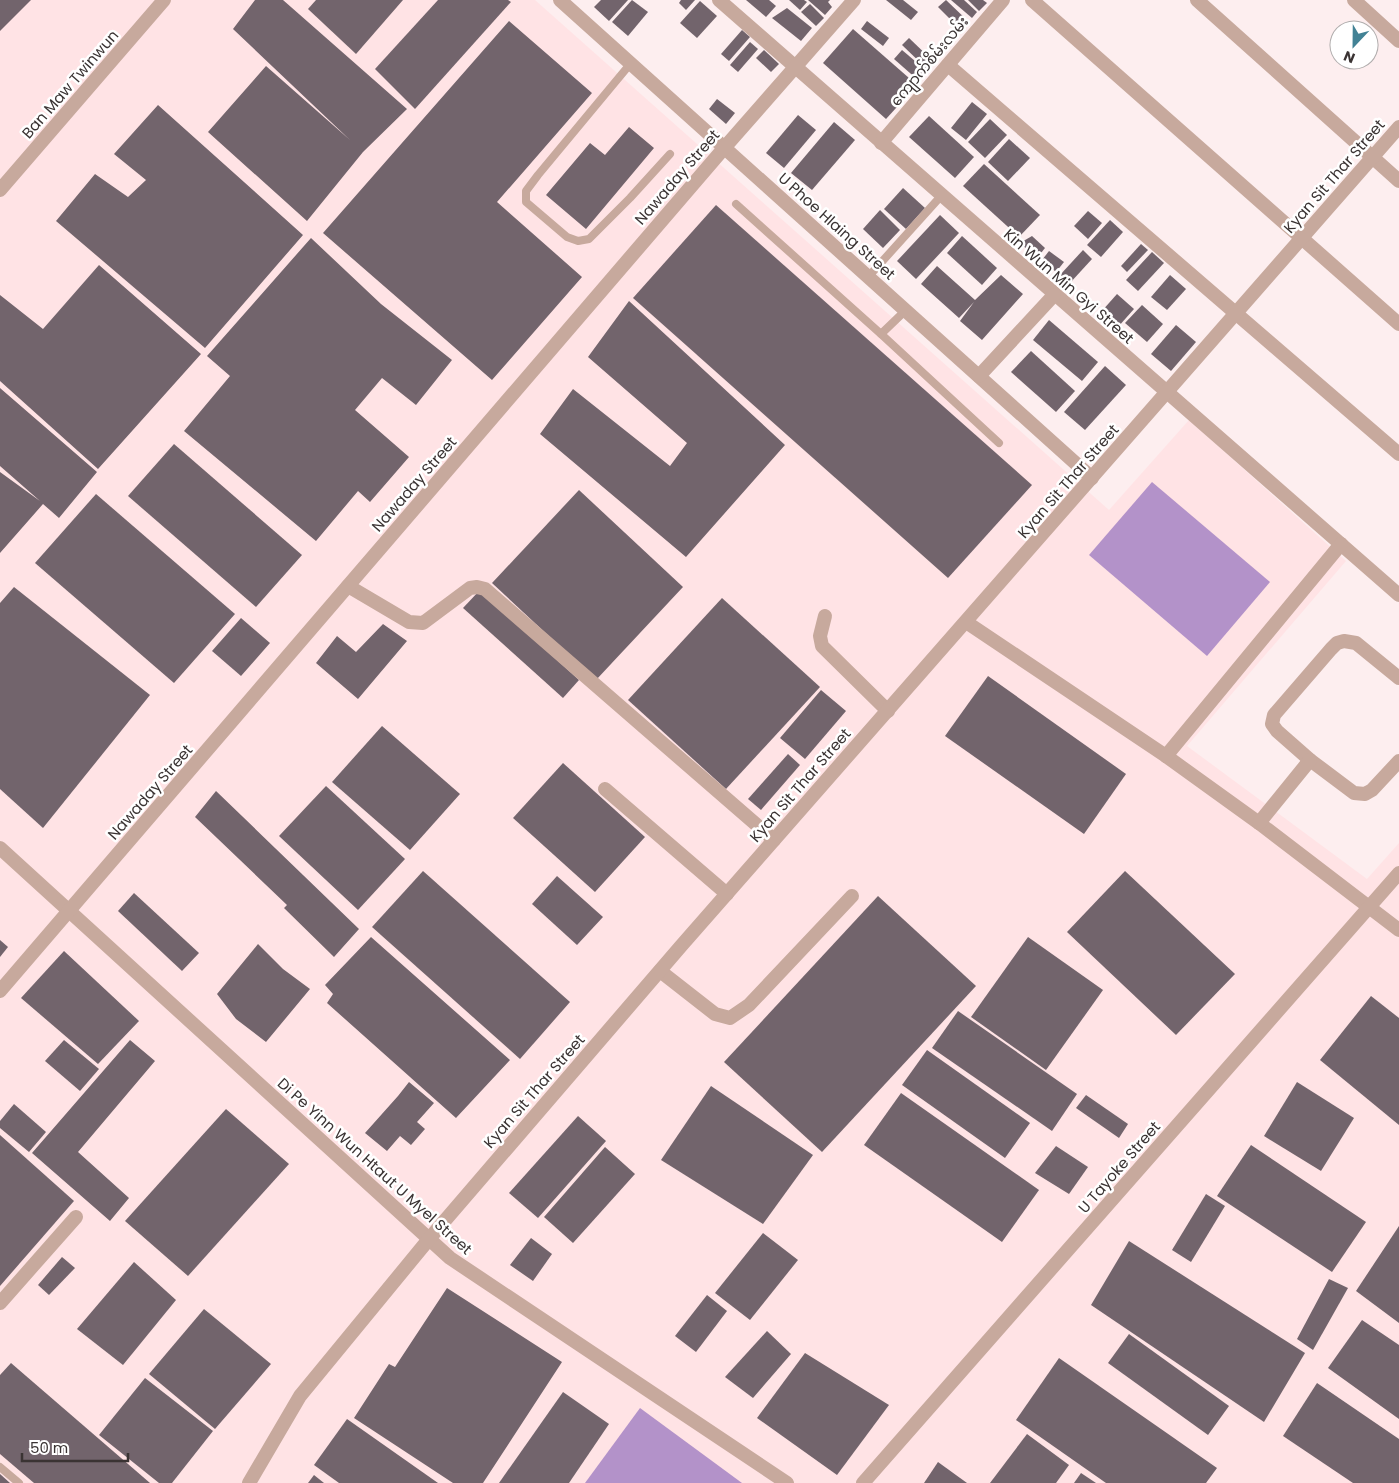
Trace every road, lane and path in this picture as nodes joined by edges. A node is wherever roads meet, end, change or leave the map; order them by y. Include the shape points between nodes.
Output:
1 (164, 0) edge
2 (560, 0) edge
3 (718, 0) edge
4 (854, 0) edge
5 (1002, 0) edge
6 (1032, 0) edge
7 (1197, 0) edge
8 (1354, 0) edge
9 (1399, 40) edge
10 (632, 63) junction
11 (948, 65) junction
12 (794, 68) junction
13 (1399, 127) edge
14 (881, 143) junction
15 (725, 146) junction
16 (670, 154) dead end
17 (1372, 157) junction
18 (1399, 181) edge
19 (0, 190) edge
20 (941, 196) junction
21 (736, 204) dead end
22 (1302, 238) junction
23 (869, 276) junction
24 (1054, 295) junction
25 (906, 310) junction
26 (1236, 313) junction
27 (1399, 324) edge
28 (881, 334) junction
29 (979, 376) junction
30 (1167, 392) junction
31 (999, 443) dead end
32 (1399, 454) edge
33 (1092, 478) junction
34 (1341, 544) junction
35 (348, 586) junction
36 (1399, 595) edge
37 (825, 616) dead end
38 (966, 622) junction
39 (1399, 678) edge
40 (888, 711) junction
41 (1166, 756) junction
42 (1310, 760) junction
43 (1399, 761) edge
44 (605, 789) dead end
45 (1259, 823) junction
46 (774, 840) junction
47 (0, 848) edge
48 (1399, 873) edge
49 (727, 894) junction
50 (852, 896) dead end
51 (1369, 907) junction
52 (70, 911) junction
53 (1399, 930) edge
54 (660, 971) junction
55 (0, 992) edge
56 (76, 1217) dead end
57 (429, 1239) junction
58 (0, 1303) edge
59 (0, 1467) edge
60 (18, 1483) edge
61 (249, 1483) edge
62 (787, 1483) edge
63 (863, 1483) edge

1 - 19 street, Ban Maw Twinwun
2 - 10 street, U Phoe Hlaing Street
3 - 12 street, Kin Wun Min Gyi Street
4 - 12 street, Nawaday Street
5 - 11 street, ကျောက်စိမ်းလမ်း
6 - 22 street
7 - 17 street
8 - 9 street
10 - 15 street, U Phoe Hlaing Street
10 - 16 lane via 538,175 526,191 526,202 567,237 578,241 589,239
11 - 14 street, ကျောက်စိမ်းလမ်း
11 - 26 street
12 - 14 street, Kin Wun Min Gyi Street
12 - 15 street, Nawaday Street
13 - 17 street, Kyan Sit Thar Street
14 - 20 street, Kin Wun Min Gyi Street
15 - 23 street, U Phoe Hlaing Street
15 - 35 street, Nawaday Street
17 - 18 street
17 - 22 street, Kyan Sit Thar Street
20 - 23 lane
20 - 24 street, Kin Wun Min Gyi Street
21 - 28 lane
22 - 26 street, Kyan Sit Thar Street
22 - 27 street
23 - 25 street, U Phoe Hlaing Street
24 - 29 street
24 - 30 street, Kin Wun Min Gyi Street
25 - 28 lane
25 - 29 street, U Phoe Hlaing Street
26 - 30 street, Kyan Sit Thar Street
26 - 32 street
28 - 31 lane
29 - 33 street, U Phoe Hlaing Street
30 - 33 street, Kyan Sit Thar Street
30 - 34 street, Kin Wun Min Gyi Street
33 - 38 street, Kyan Sit Thar Street
34 - 36 street, Kin Wun Min Gyi Street
34 - 41 street
35 - 46 street via 409,622 423,623 470,588 485,589
35 - 52 street, Nawaday Street
37 - 40 street via 820,636 822,646
38 - 40 street, Kyan Sit Thar Street
38 - 41 street
39 - 42 street via 1356,643 1344,641 1331,649 1274,716 1272,724
40 - 46 street, Kyan Sit Thar Street
41 - 45 street
42 - 43 street via 1354,793 1365,794
42 - 45 street
44 - 49 street
45 - 51 street
46 - 49 street, Kyan Sit Thar Street
47 - 52 street, Di Pe Yinn Wun Htaut U Myel Street
48 - 51 street, U Tayoke Street
49 - 54 street, Kyan Sit Thar Street
50 - 54 street via 749,1005 730,1018 715,1014
51 - 53 street
51 - 63 street, U Tayoke Street
52 - 55 street, Nawaday Street
52 - 57 street, Di Pe Yinn Wun Htaut U Myel Street
54 - 57 street, Kyan Sit Thar Street
56 - 58 street
57 - 61 street, Kyan Sit Thar Street via 300,1396
57 - 62 street, Di Pe Yinn Wun Htaut U Myel Street via 450,1258
59 - 60 lane

